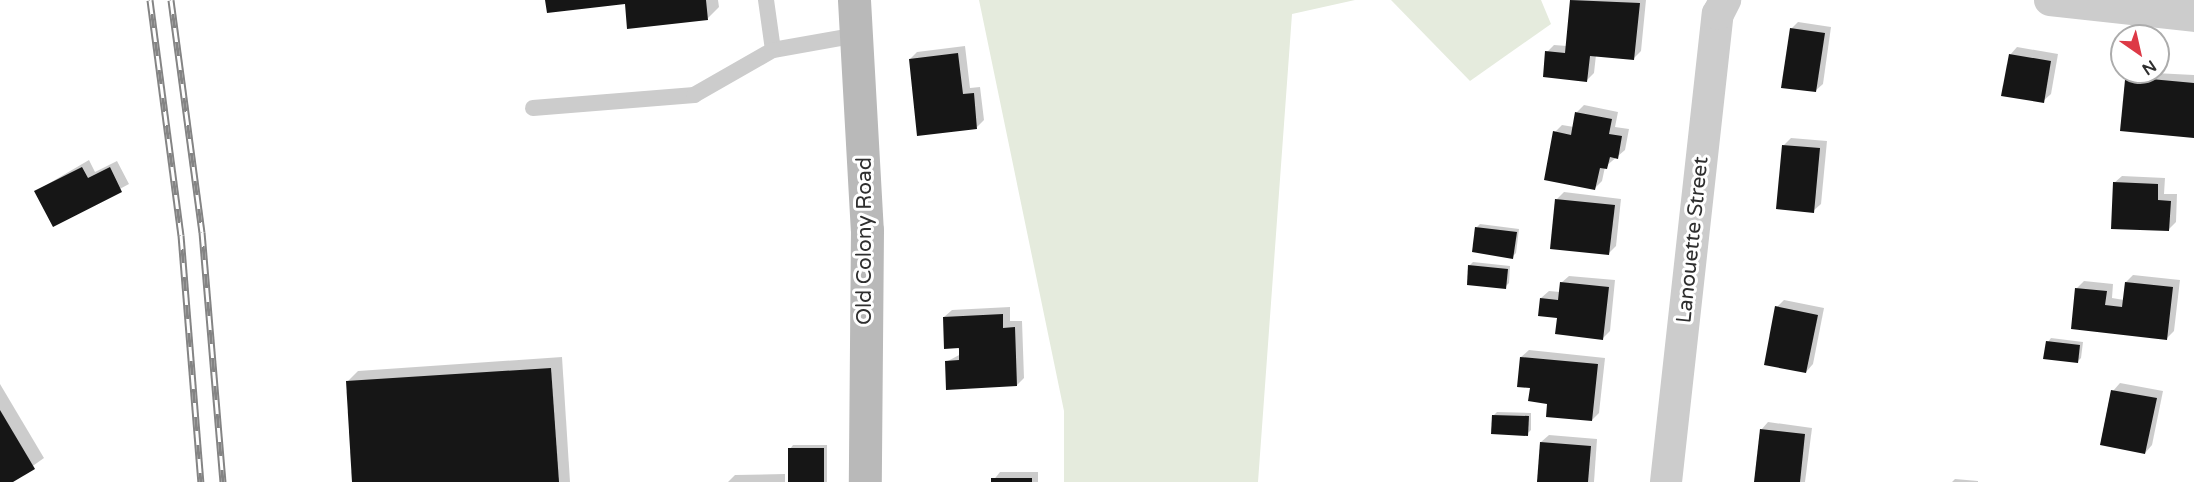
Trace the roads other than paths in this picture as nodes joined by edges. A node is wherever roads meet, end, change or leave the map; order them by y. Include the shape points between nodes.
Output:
1 (766, 0) edge
2 (854, 0) edge
3 (1725, 0) edge
4 (2050, 0) edge
5 (2194, 16) edge
6 (857, 35) junction
7 (773, 50) junction
8 (533, 108) dead end
9 (865, 482) edge
10 (1666, 482) edge

1 - 7 lane
2 - 6 main road, Old Colony Road
3 - 10 street, Lanouette Street via 1718,14
4 - 5 street
6 - 7 lane
6 - 9 main road, Old Colony Road via 867,230
7 - 8 lane via 694,95

